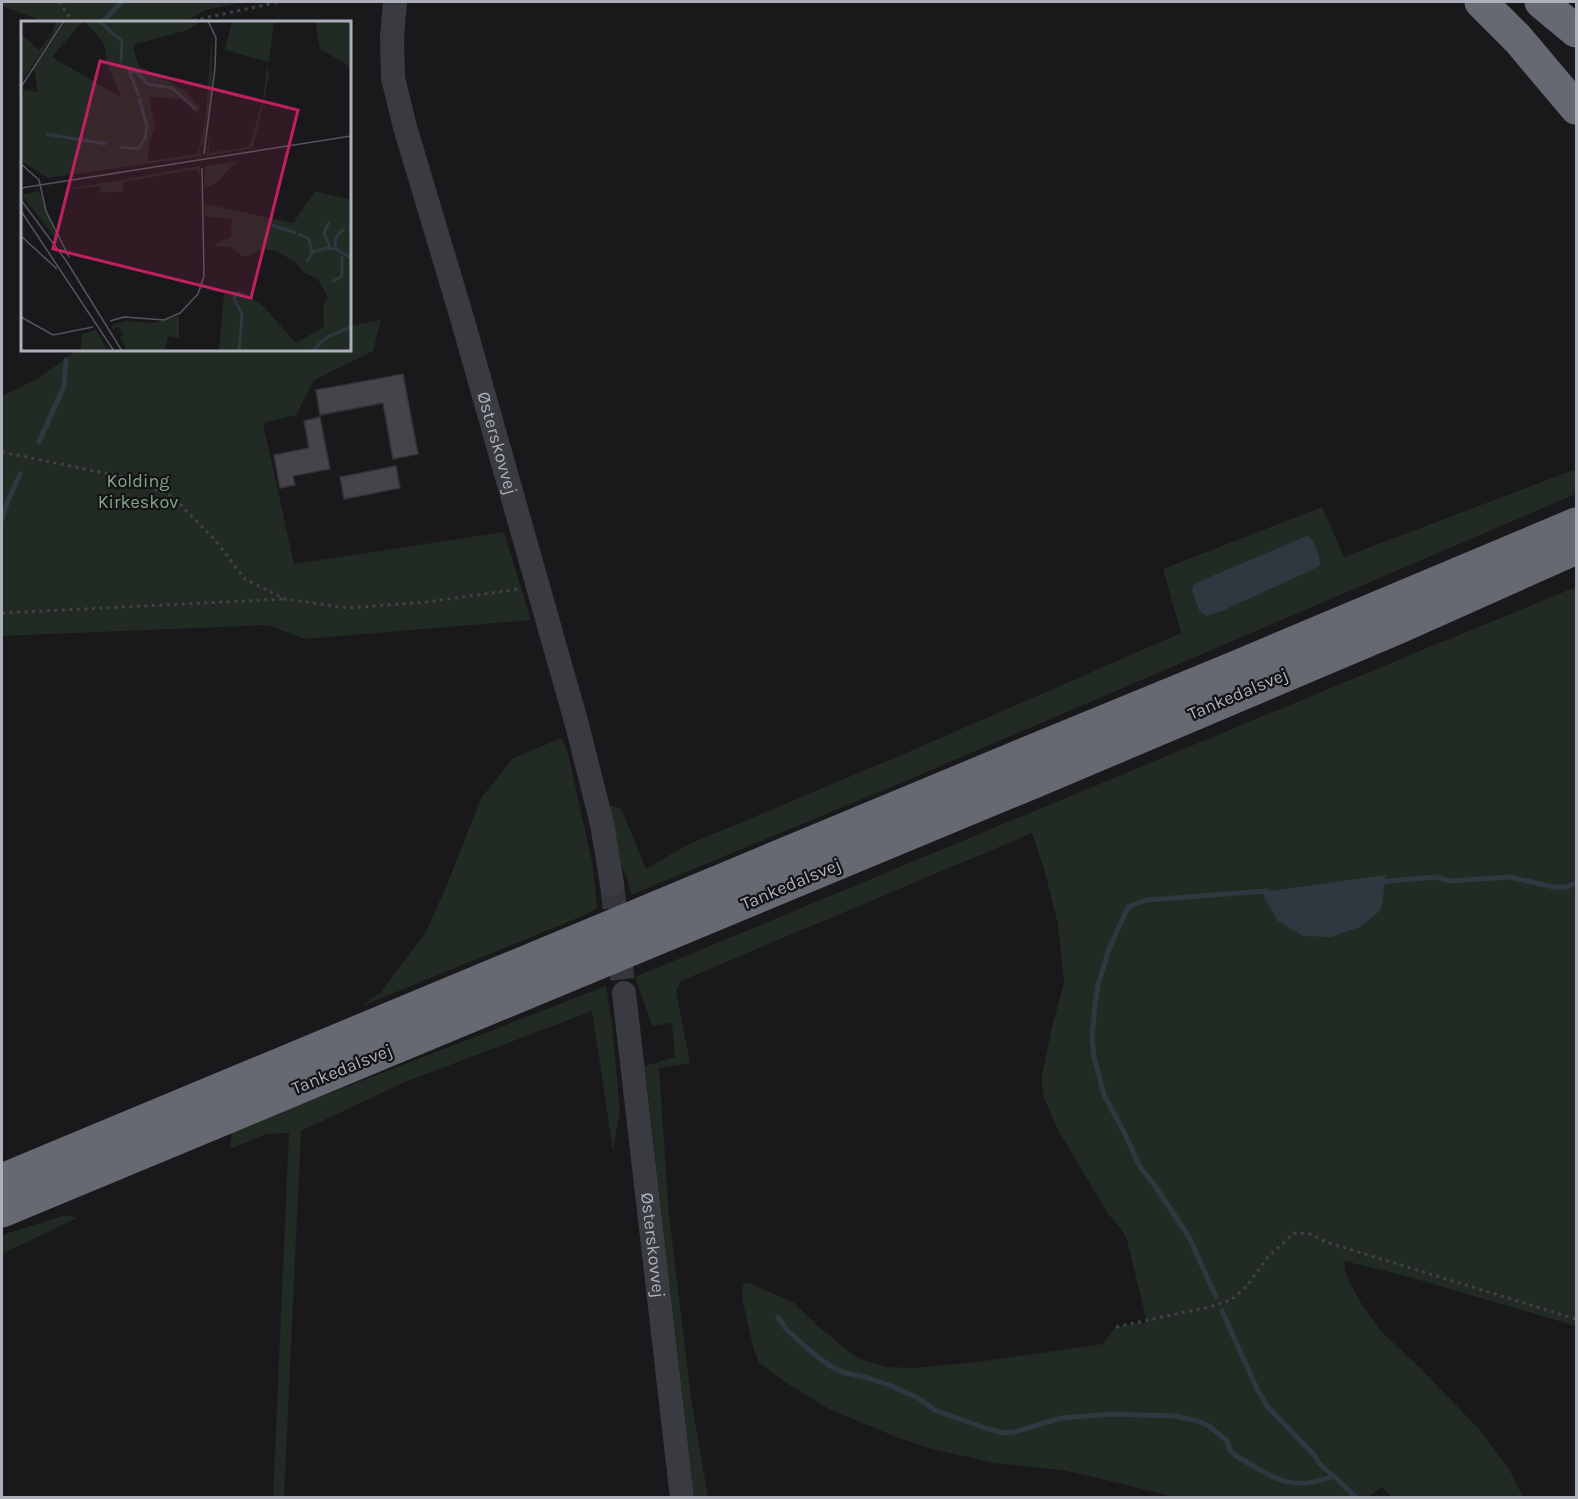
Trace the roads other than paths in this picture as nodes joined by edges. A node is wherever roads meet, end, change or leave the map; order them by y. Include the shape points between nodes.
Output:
1 (395, 2) edge
2 (1481, 2) edge
3 (1541, 2) edge
4 (1576, 31) edge
5 (1576, 108) edge
6 (1576, 514) edge
7 (1576, 524) edge
8 (1576, 548) edge
9 (1538, 553) junction
10 (1576, 555) edge
11 (612, 884) tunnel mouth
12 (624, 993) tunnel mouth
13 (2, 1180) edge
14 (2, 1211) edge
15 (682, 1497) edge

1 - 11 street, Østerskovvej via 393,78 405,127 576,721 602,824
2 - 5 highway
3 - 4 highway
6 - 9 highway
7 - 9 highway, Tankedalsvej
8 - 9 highway, Tankedalsvej
9 - 10 highway
9 - 13 highway, Tankedalsvej
9 - 14 highway, Tankedalsvej via 1397,628
12 - 15 street, Østerskovvej

